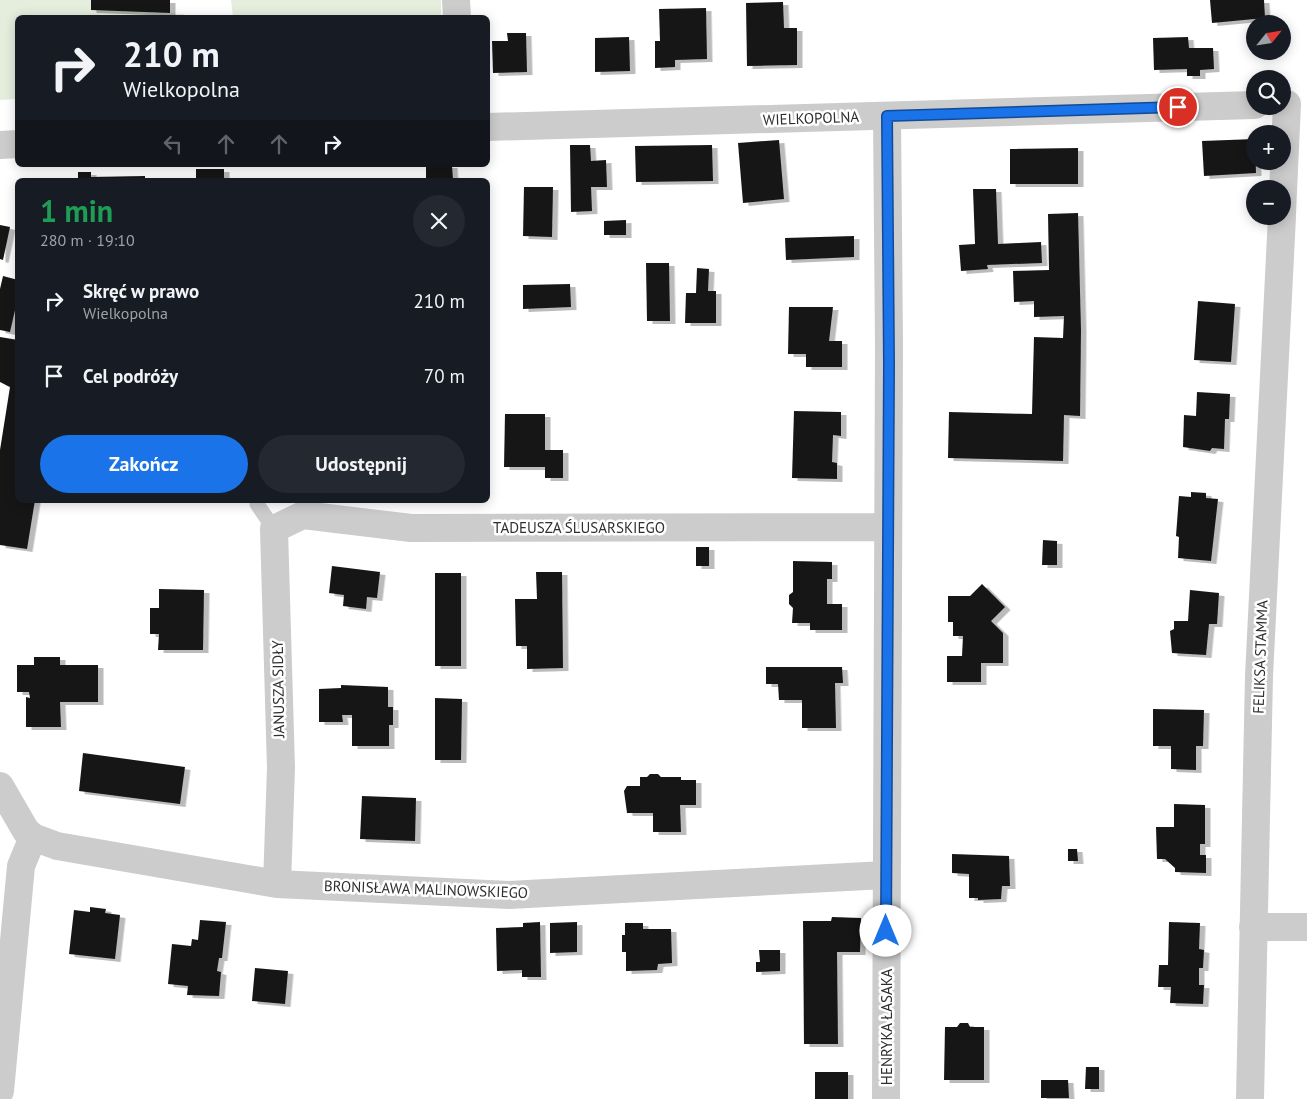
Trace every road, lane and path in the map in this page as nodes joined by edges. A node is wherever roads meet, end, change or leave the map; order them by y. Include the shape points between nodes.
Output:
1 (456, 0) edge
2 (457, 15) edge
3 (1292, 104) edge
4 (1246, 105) edge
5 (887, 116) junction
6 (490, 128) edge
7 (15, 144) edge
8 (0, 145) edge
9 (1285, 180) edge
10 (1282, 225) edge
11 (258, 503) edge
12 (888, 527) junction
13 (274, 529) junction
14 (0, 786) edge
15 (33, 837) junction
16 (885, 875) junction
17 (277, 884) junction
18 (1253, 926) junction
19 (1307, 927) edge
20 (0, 1091) edge
21 (886, 1099) edge
22 (1250, 1099) edge

1 - 2 street
3 - 9 street, FELIKSA STAMMA
4 - 5 street, WIELKOPOLNA
5 - 6 street, WIELKOPOLNA
5 - 12 street, HENRYKA ŁASAKA
7 - 8 street
10 - 18 street, FELIKSA STAMMA via 1259,676
11 - 13 lane
12 - 13 street, TADEUSZA ŚLUSARSKIEGO via 411,528 303,515
12 - 16 street, HENRYKA ŁASAKA
13 - 17 street, JANUSZA SIDŁY via 281,768
14 - 15 street, BRONISŁAWA MALINOWSKIEGO via 20,823
15 - 17 street, BRONISŁAWA MALINOWSKIEGO via 57,846
15 - 20 street via 21,866
16 - 17 street, BRONISŁAWA MALINOWSKIEGO via 509,895
16 - 21 street, HENRYKA ŁASAKA
18 - 19 street
18 - 22 street, FELIKSA STAMMA

